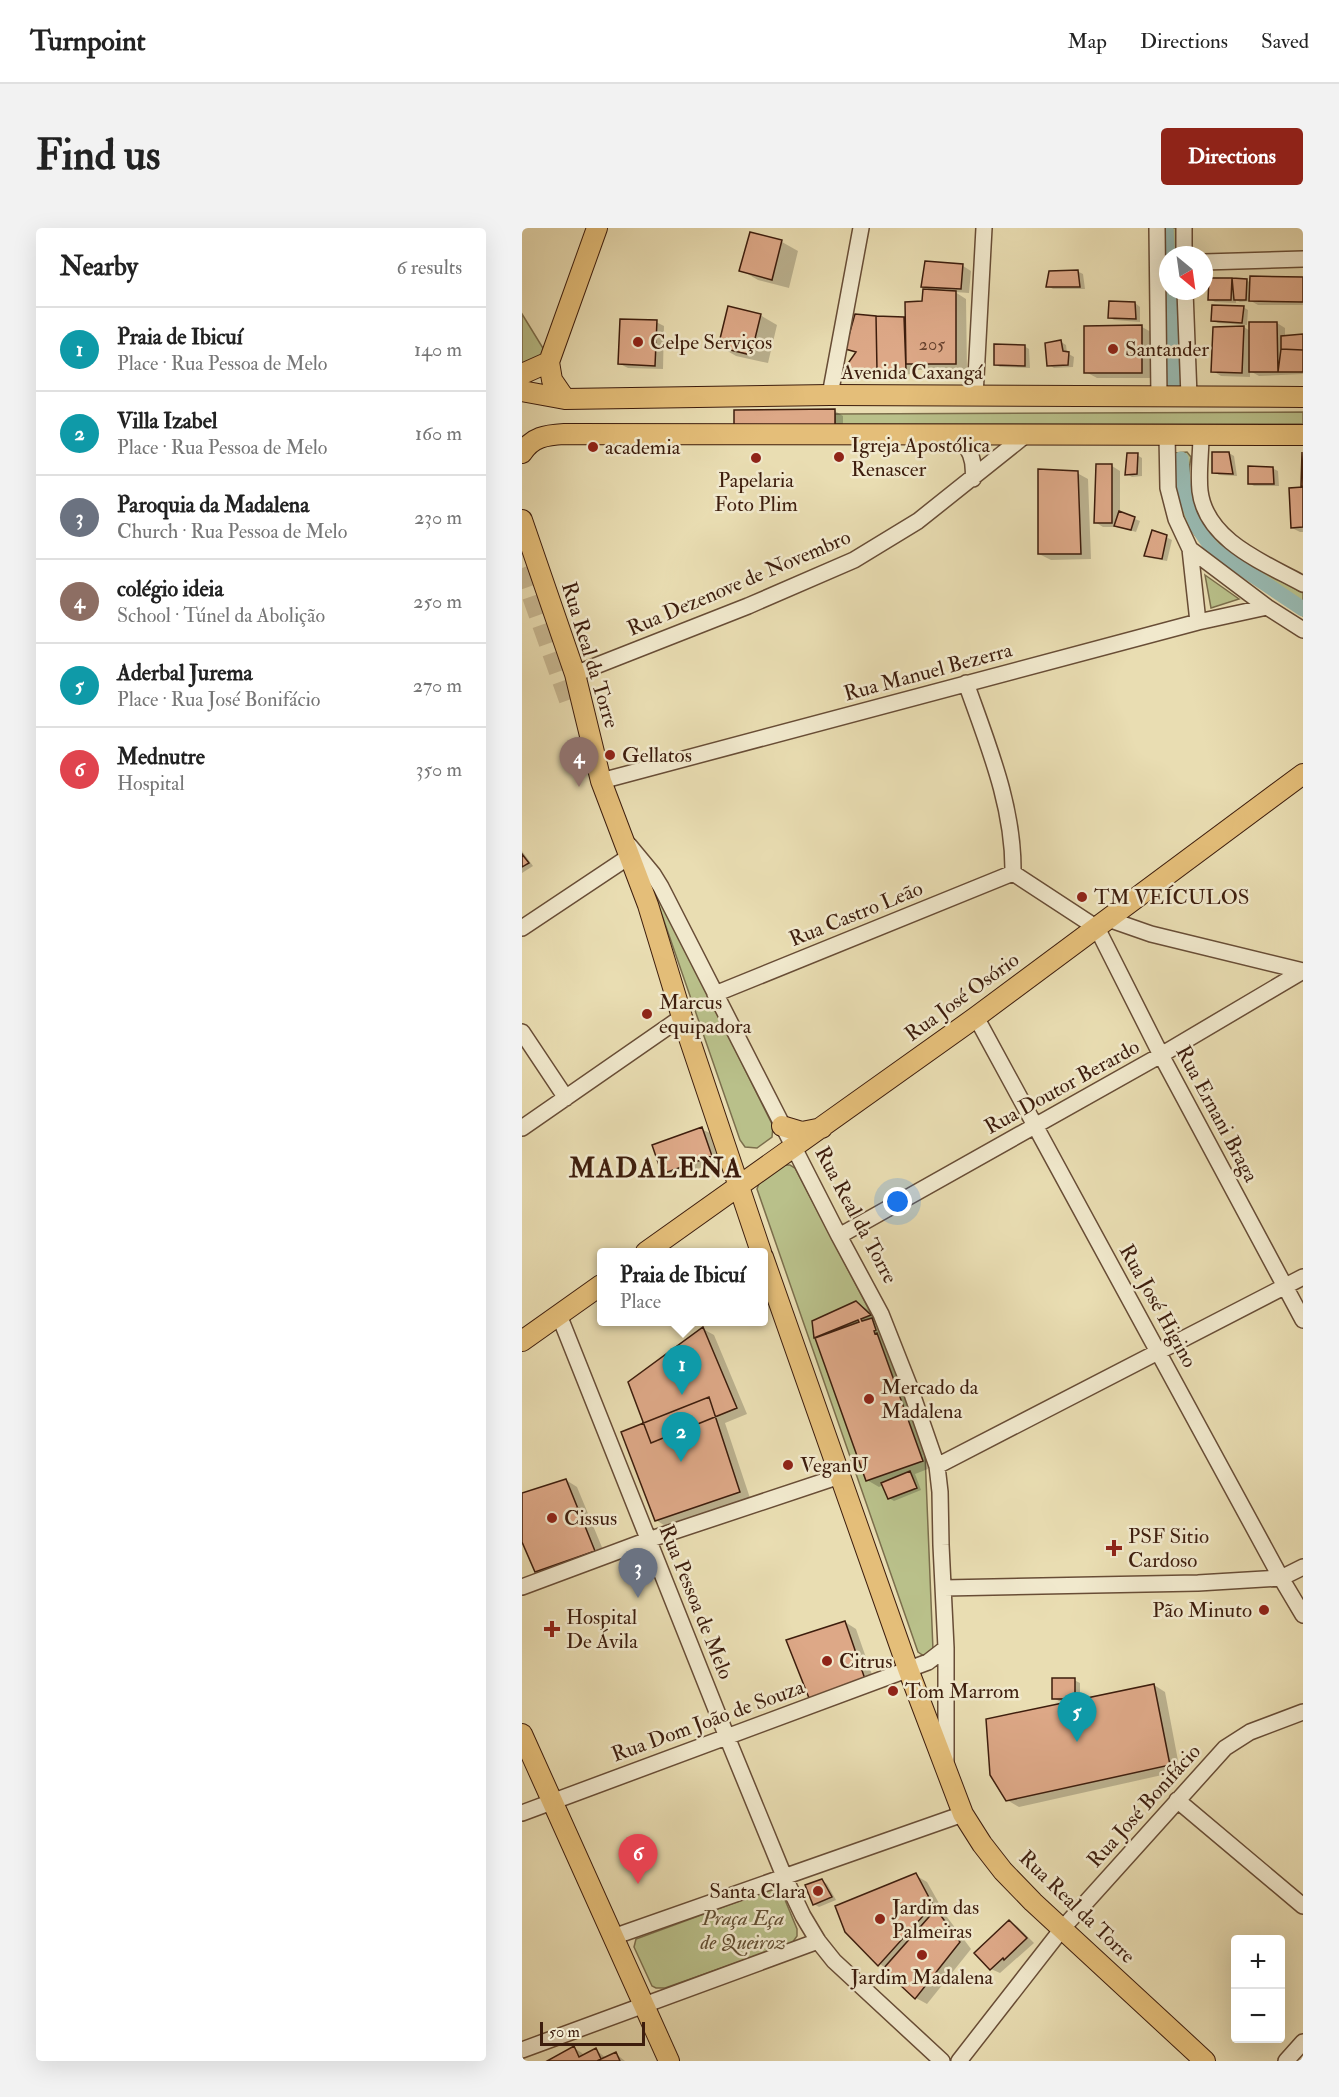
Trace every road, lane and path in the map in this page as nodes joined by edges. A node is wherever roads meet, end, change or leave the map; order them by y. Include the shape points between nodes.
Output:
1 (597, 228) edge
2 (861, 228) edge
3 (984, 228) edge
4 (1157, 228) edge
5 (1184, 228) edge
6 (1184, 246) edge
7 (1303, 259) edge
8 (1213, 262) edge
9 (1185, 300) edge
10 (549, 362) junction
11 (522, 374) edge
12 (522, 391) edge
13 (830, 395) junction
14 (975, 396) junction
15 (1159, 396) junction
16 (1189, 396) junction
17 (1303, 397) edge
18 (565, 399) junction
19 (956, 434) junction
20 (1027, 434) junction
21 (1167, 435) junction
22 (1201, 435) junction
23 (1303, 435) edge
24 (522, 453) edge
25 (973, 479) junction
26 (522, 520) edge
27 (1190, 549) junction
28 (1303, 584) edge
29 (1267, 607) junction
30 (1198, 622) junction
31 (1303, 630) edge
32 (575, 674) junction
33 (966, 684) junction
34 (570, 703) tunnel mouth
35 (1303, 774) edge
36 (601, 781) junction
37 (627, 847) junction
38 (1013, 873) junction
39 (1102, 923) junction
40 (522, 928) edge
41 (1303, 971) edge
42 (715, 994) junction
43 (682, 1017) junction
44 (976, 1017) junction
45 (522, 1032) edge
46 (1161, 1055) junction
47 (566, 1098) junction
48 (782, 1126) junction
49 (1035, 1127) junction
50 (522, 1128) edge
51 (822, 1128) junction
52 (793, 1148) junction
53 (738, 1185) junction
54 (839, 1236) junction
55 (651, 1248) edge
56 (760, 1248) edge
57 (768, 1271) edge
58 (1303, 1277) edge
59 (1286, 1287) junction
60 (597, 1288) edge
61 (559, 1315) junction
62 (1303, 1320) edge
63 (522, 1341) edge
64 (1159, 1352) junction
65 (937, 1466) junction
66 (840, 1476) junction
67 (648, 1540) junction
68 (1303, 1567) edge
69 (1281, 1578) junction
70 (522, 1587) edge
71 (944, 1588) junction
72 (1303, 1615) edge
73 (946, 1648) junction
74 (908, 1669) junction
75 (1303, 1712) edge
76 (522, 1734) edge
77 (727, 1737) junction
78 (946, 1767) junction
79 (1178, 1800) junction
80 (552, 1802) junction
81 (522, 1813) edge
82 (963, 1814) junction
83 (784, 1876) junction
84 (1303, 1906) edge
85 (1062, 1929) junction
86 (613, 1937) junction
87 (818, 1941) junction
88 (643, 2004) junction
89 (1303, 2042) edge
90 (522, 2050) edge
91 (669, 2061) edge
92 (942, 2061) edge
93 (959, 2061) edge
94 (1205, 2061) edge
95 (1286, 2061) edge

1 - 10 main road
2 - 13 street
3 - 14 street
4 - 15 street
5 - 6 street
7 - 8 street
9 - 16 street
10 - 11 main road
10 - 18 main road via 552,380
12 - 18 main road, Avenida Caxangá
13 - 14 main road, Avenida Caxangá
13 - 18 main road, Avenida Caxangá
14 - 15 main road, Avenida Caxangá
15 - 16 main road, Avenida Caxangá
16 - 17 main road, Avenida Caxangá
19 - 20 main road
19 - 24 main road via 548,435 535,440
19 - 25 street via 973,457
20 - 21 main road
20 - 25 street, Rua Dezenove de Novembro
21 - 22 main road
21 - 27 street via 1168,488
22 - 23 main road
22 - 28 street via 1200,492 1212,522 1241,549
25 - 32 street, Rua Dezenove de Novembro via 918,521 854,560
26 - 32 main road, Rua Real da Torre
27 - 29 street
27 - 30 street
29 - 30 street, Rua Manuel Bezerra
29 - 31 street
30 - 33 street, Rua Manuel Bezerra
32 - 36 main road, Rua Real da Torre
33 - 36 street, Rua Manuel Bezerra
33 - 38 street via 1008,814
34 - 36 main road
35 - 39 main road, Rua José Osório
36 - 37 main road, Rua Real da Torre
37 - 40 street
37 - 42 street, Rua Real da Torre via 653,874
37 - 43 main road, Rua Real da Torre
38 - 39 street
38 - 42 street, Rua Castro Leão
39 - 41 street
39 - 44 main road, Rua José Osório
39 - 46 street, Rua Ernani Braga
41 - 46 street, Rua Doutor Berardo
42 - 48 street, Rua Real da Torre
43 - 47 street
43 - 53 main road, Rua Real da Torre
44 - 49 street, Rua José Higino
44 - 51 main road, Rua José Osório
45 - 47 street
46 - 49 street, Rua Doutor Berardo
46 - 59 street, Rua Ernani Braga
47 - 50 street
48 - 51 main road via 802,1132
48 - 52 street, Rua Real da Torre
49 - 54 street, Rua Doutor Berardo
49 - 64 street, Rua José Higino
51 - 52 main road, Rua José Osório
52 - 53 main road, Rua José Osório
52 - 54 street, Rua Real da Torre
53 - 55 main road, Rua José Osório
53 - 56 main road, Rua Real da Torre
54 - 65 street, Rua Real da Torre via 881,1314
57 - 66 main road, Rua Real da Torre
58 - 59 street
59 - 62 street, Rua Ernani Braga
59 - 64 street
60 - 61 main road
61 - 63 main road
61 - 67 street, Rua Pessoa de Melo
64 - 65 street
64 - 69 street, Rua José Higino
65 - 71 street, Rua Real da Torre
66 - 67 street
66 - 74 main road, Rua Real da Torre
67 - 70 street
67 - 77 street, Rua Pessoa de Melo
68 - 69 street
69 - 71 street
69 - 72 street, Rua José Higino
71 - 73 street, Rua Real da Torre
73 - 74 street via 928,1662
73 - 78 street, Rua Real da Torre
74 - 77 street, Rua Dom João de Souza
74 - 78 main road, Rua Real da Torre
75 - 79 street, Rua José Bonifácio via 1250,1731 1225,1748
76 - 80 main road
77 - 80 street, Rua Dom João de Souza
77 - 83 street, Rua Pessoa de Melo
78 - 82 main road, Rua Real da Torre
79 - 84 street
79 - 85 street, Rua José Bonifácio
80 - 81 street, Rua Dom João de Souza
80 - 86 main road
82 - 83 street
82 - 85 main road, Rua Real da Torre via 1003,1870
83 - 86 street
83 - 87 street, Rua Pessoa de Melo
85 - 93 street, Rua José Bonifácio
85 - 94 main road, Rua Real da Torre
86 - 88 main road
87 - 88 street
87 - 92 street, Rua Pessoa de Melo via 862,1988
88 - 90 street
88 - 91 main road
89 - 95 street

